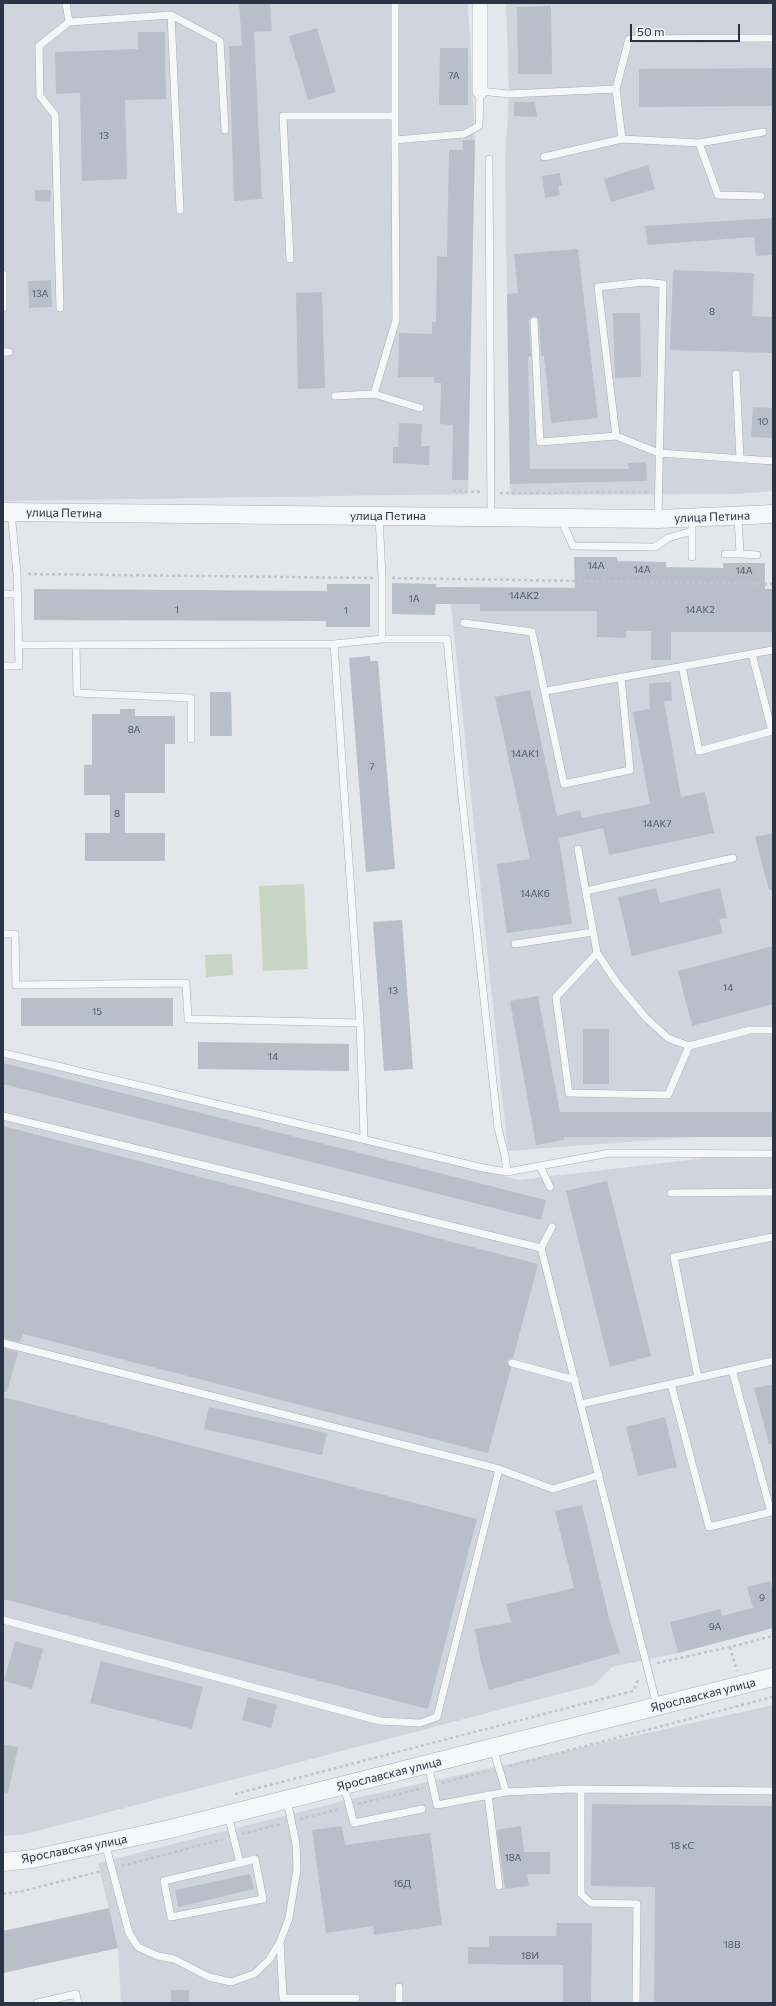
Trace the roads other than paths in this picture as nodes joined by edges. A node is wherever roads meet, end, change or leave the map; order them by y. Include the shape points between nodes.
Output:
1 (66, 3) edge
2 (395, 3) edge
3 (480, 3) edge
4 (171, 14) junction
5 (69, 22) junction
6 (773, 38) edge
7 (616, 89) junction
8 (480, 91) junction
9 (395, 116) junction
10 (224, 130) dead end
11 (763, 132) dead end
12 (622, 139) junction
13 (395, 140) junction
14 (698, 143) junction
15 (544, 157) dead end
16 (489, 159) dead end
17 (761, 196) dead end
18 (180, 210) dead end
19 (290, 259) dead end
20 (3, 274) edge
21 (3, 308) edge
22 (60, 308) dead end
23 (534, 320) dead end
24 (736, 374) dead end
25 (374, 394) junction
26 (335, 396) dead end
27 (420, 408) dead end
28 (616, 436) junction
29 (659, 453) junction
30 (740, 459) junction
31 (773, 461) edge
32 (7, 512) edge
33 (773, 514) edge
34 (379, 516) junction
35 (491, 516) junction
36 (738, 516) junction
37 (560, 518) junction
38 (658, 519) junction
39 (692, 525) junction
40 (725, 554) dead end
41 (740, 554) junction
42 (757, 555) dead end
43 (692, 557) dead end
44 (3, 594) edge
45 (18, 594) junction
46 (464, 623) dead end
47 (382, 639) junction
48 (334, 644) junction
49 (18, 645) junction
50 (76, 645) junction
51 (773, 650) edge
52 (752, 654) junction
53 (3, 666) edge
54 (682, 666) junction
55 (622, 677) junction
56 (546, 691) junction
57 (192, 739) dead end
58 (578, 849) dead end
59 (733, 858) dead end
60 (586, 892) junction
61 (593, 932) junction
62 (3, 934) edge
63 (515, 944) dead end
64 (597, 953) junction
65 (360, 1023) junction
66 (773, 1030) edge
67 (690, 1046) junction
68 (3, 1052) edge
69 (3, 1116) edge
70 (364, 1138) junction
71 (773, 1154) edge
72 (540, 1166) junction
73 (507, 1172) junction
74 (550, 1187) dead end
75 (773, 1192) edge
76 (672, 1193) dead end
77 (552, 1227) dead end
78 (773, 1237) edge
79 (541, 1248) junction
80 (3, 1343) edge
81 (773, 1361) edge
82 (512, 1363) dead end
83 (732, 1370) junction
84 (698, 1378) junction
85 (575, 1380) junction
86 (671, 1384) junction
87 (581, 1404) junction
88 (499, 1469) junction
89 (599, 1475) junction
90 (772, 1515) edge
91 (3, 1620) edge
92 (773, 1677) edge
93 (658, 1706) junction
94 (492, 1748) junction
95 (428, 1764) junction
96 (344, 1786) junction
97 (581, 1789) junction
98 (773, 1790) edge
99 (506, 1792) junction
100 (488, 1795) junction
101 (287, 1800) junction
102 (422, 1809) dead end
103 (228, 1814) junction
104 (104, 1843) junction
105 (3, 1862) edge
106 (240, 1863) junction
107 (499, 1886) dead end
108 (280, 1942) junction
109 (398, 1987) dead end
110 (356, 1998) dead end
111 (37, 2003) edge
112 (78, 2003) edge
113 (399, 2003) edge
114 (636, 2003) edge

1 - 5 lane
2 - 9 lane
3 - 8 street
4 - 5 lane
4 - 10 lane via 220,41
4 - 18 lane
5 - 22 lane via 39,46 40,96 55,115
6 - 7 lane via 629,39
7 - 8 lane via 509,94
7 - 12 lane
8 - 13 lane via 479,126 464,134
9 - 13 lane
9 - 19 lane via 283,116
11 - 14 lane
12 - 14 lane
12 - 15 lane
13 - 25 lane via 396,320
14 - 17 lane via 718,195
16 - 35 lane
20 - 21 lane
23 - 28 lane via 540,442
24 - 30 lane
25 - 26 lane
25 - 27 lane
28 - 29 lane
28 - 29 lane via 598,287 644,282 663,284
29 - 30 lane
29 - 38 lane
30 - 31 lane
32 - 34 street, улица Петина
32 - 45 lane
33 - 36 street, улица Петина
34 - 35 street, улица Петина
34 - 47 lane
35 - 37 street, улица Петина
36 - 39 street, улица Петина
36 - 41 lane
37 - 38 street, улица Петина
37 - 39 lane via 573,546 655,547
38 - 39 street, улица Петина
39 - 43 lane
40 - 41 lane
41 - 42 lane
44 - 45 lane
45 - 49 lane
46 - 56 lane via 532,632
47 - 48 lane
47 - 73 lane via 447,639 497,1120 506,1156
48 - 50 lane
48 - 65 lane
49 - 50 lane
49 - 53 lane via 19,666
50 - 57 lane via 77,693 191,698
51 - 52 lane
52 - 54 lane
52 - 54 lane via 772,731 699,751
54 - 55 lane
55 - 56 lane
55 - 56 lane via 630,770 564,784
58 - 60 lane
59 - 60 lane
60 - 61 lane
61 - 63 lane
61 - 64 lane
62 - 65 lane via 15,934 16,984 186,983 188,1019
64 - 67 lane via 617,983 646,1018 668,1038
64 - 67 lane via 556,997 569,1093 668,1096
65 - 70 lane
66 - 67 lane via 750,1030
68 - 70 lane
69 - 79 lane
70 - 73 lane
71 - 72 lane via 610,1153
72 - 73 lane
72 - 74 lane
75 - 76 lane
77 - 79 lane
78 - 84 lane via 674,1257
79 - 85 lane
80 - 88 lane
81 - 83 lane
82 - 85 lane
83 - 84 lane
83 - 90 lane
84 - 86 lane
85 - 87 lane
86 - 87 lane
86 - 90 lane via 709,1527
87 - 89 lane
88 - 89 lane via 553,1489
88 - 91 lane via 437,1717 420,1723 380,1721
89 - 93 lane
92 - 93 street, Ярославская улица
93 - 94 street, Ярославская улица
94 - 95 street, Ярославская улица
94 - 99 lane
95 - 96 street, Ярославская улица
95 - 100 lane via 437,1805
96 - 101 street, Ярославская улица
96 - 102 lane via 354,1824
97 - 98 lane
97 - 99 lane
97 - 114 lane via 581,1894 591,1903 637,1904
99 - 100 lane
100 - 107 lane
101 - 103 street, Ярославская улица
101 - 108 lane via 293,1821 297,1869 289,1918
103 - 104 street, Ярославская улица
103 - 106 lane
104 - 105 street, Ярославская улица via 32,1859
104 - 108 lane via 129,1933 138,1947 158,1956 174,1959 210,1977 231,1982 254,1974 269,1960
106 - 106 lane via 255,1859 263,1899 171,1917 164,1881
108 - 110 lane via 282,1998
109 - 113 lane
111 - 112 lane via 76,1994

